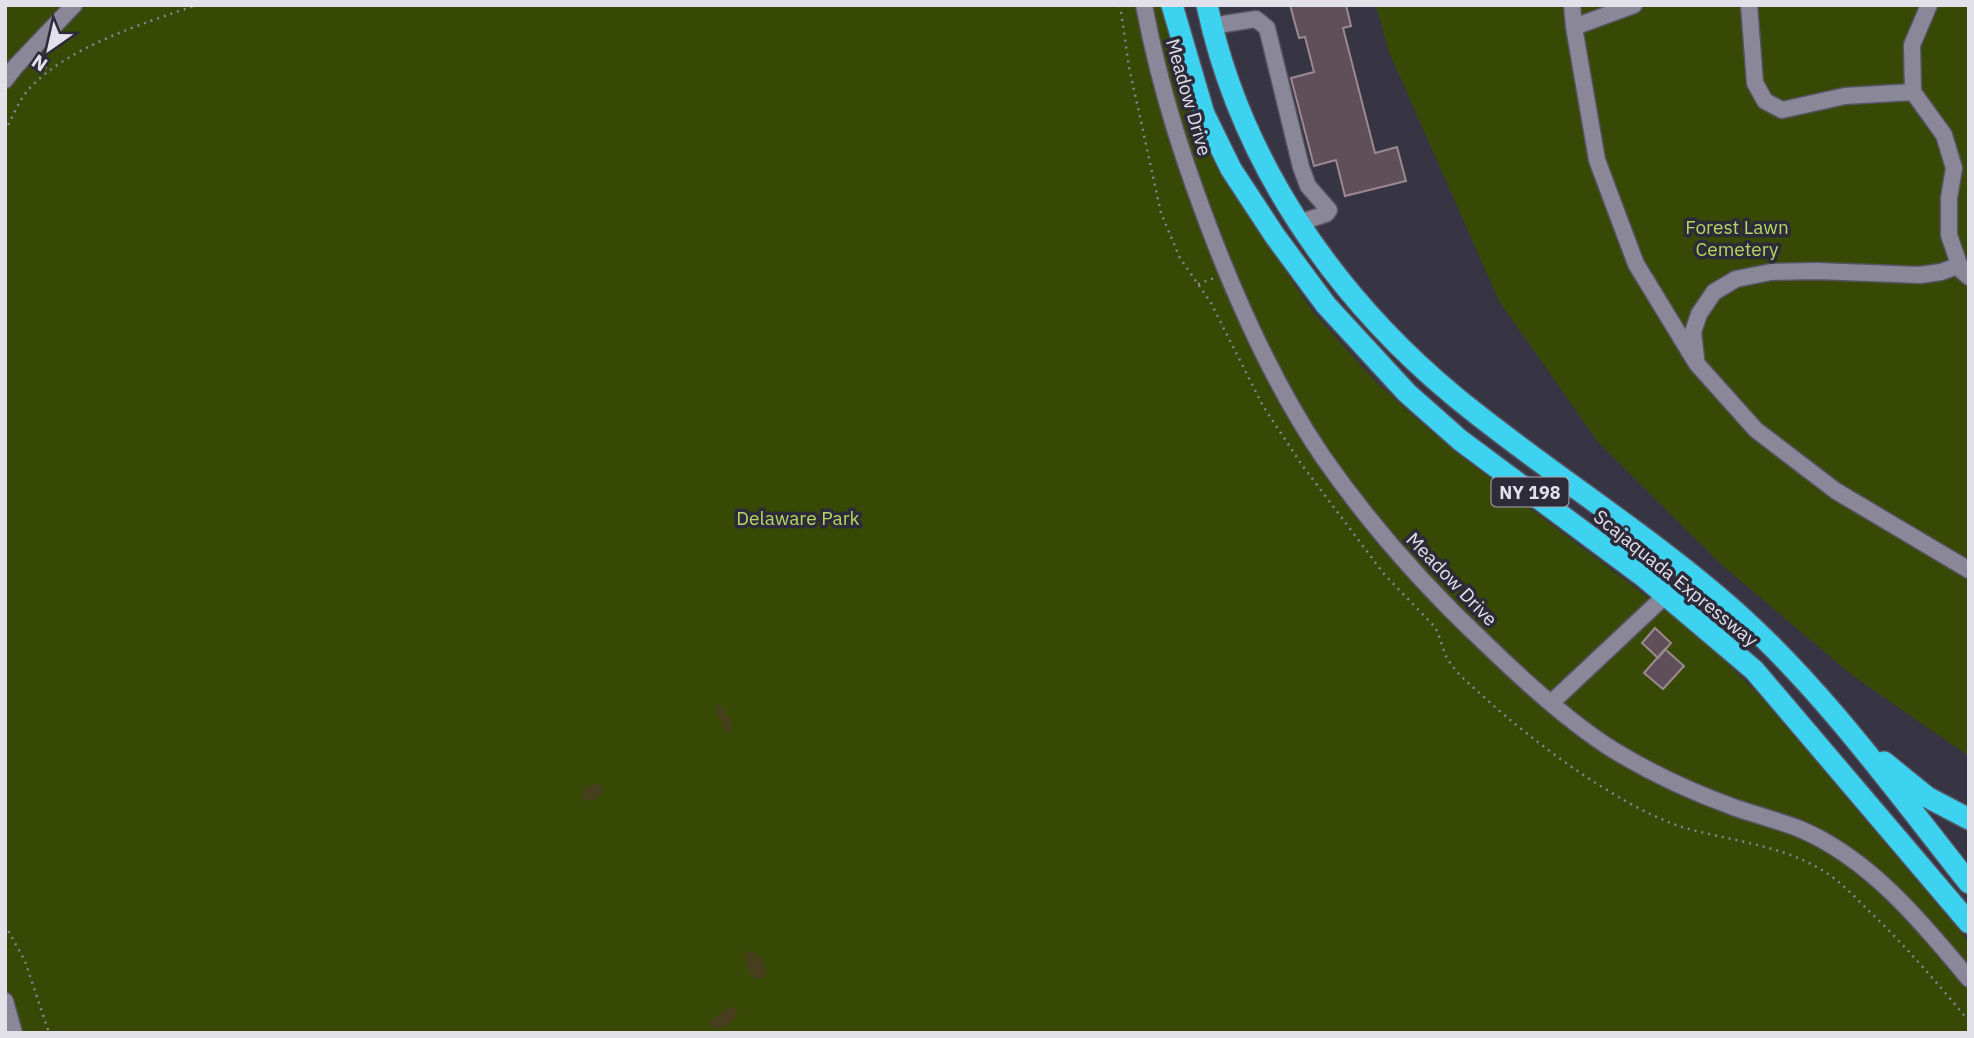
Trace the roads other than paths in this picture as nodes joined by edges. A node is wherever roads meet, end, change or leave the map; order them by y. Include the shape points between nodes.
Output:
1 (74, 5) edge
2 (1144, 5) edge
3 (1172, 5) edge
4 (1207, 5) edge
5 (1572, 5) edge
6 (1633, 5) edge
7 (1749, 5) edge
8 (1929, 5) edge
9 (1211, 26) junction
10 (1574, 27) junction
11 (5, 80) edge
12 (1913, 92) junction
13 (1298, 223) junction
14 (1964, 271) edge
15 (1697, 364) junction
16 (1969, 570) edge
17 (1666, 595) junction
18 (1551, 703) junction
19 (1840, 720) junction
20 (1969, 819) edge
21 (1969, 883) edge
22 (1969, 923) edge
23 (1969, 979) edge
24 (5, 1001) edge
25 (14, 1033) edge

1 - 11 street
2 - 18 street, Meadow Drive via 1173,128 1195,192 1242,314 1287,398 1322,455 1412,571
3 - 17 highway, Scajaquada Expressway / NY 198 via 1204,114 1231,169 1326,305 1407,393 1460,440
4 - 9 highway, Scajaquada Expressway / NY 198
5 - 10 street
6 - 10 street
7 - 12 street via 1755,83 1766,101 1782,110 1845,96
8 - 12 street via 1912,45
9 - 13 highway, Scajaquada Expressway / NY 198 via 1234,95 1269,174
9 - 13 street via 1256,19 1267,28 1301,167 1308,186 1329,210
10 - 15 street via 1597,160 1636,264
12 - 14 street via 1944,135 1954,168 1949,235
13 - 19 highway, Scajaquada Expressway / NY 198 via 1366,312 1408,354 1454,396 1688,572 1809,683
14 - 15 street via 1920,275 1771,272 1735,279 1714,292 1699,314 1693,332
15 - 16 street via 1756,430 1836,491
17 - 18 street
17 - 22 highway, Scajaquada Expressway / NY 198 via 1754,670
18 - 23 street, Meadow Drive via 1613,750 1671,781 1801,830 1846,855 1901,904
19 - 20 highway via 1927,797
19 - 21 highway, Scajaquada Expressway / NY 198
24 - 25 street

